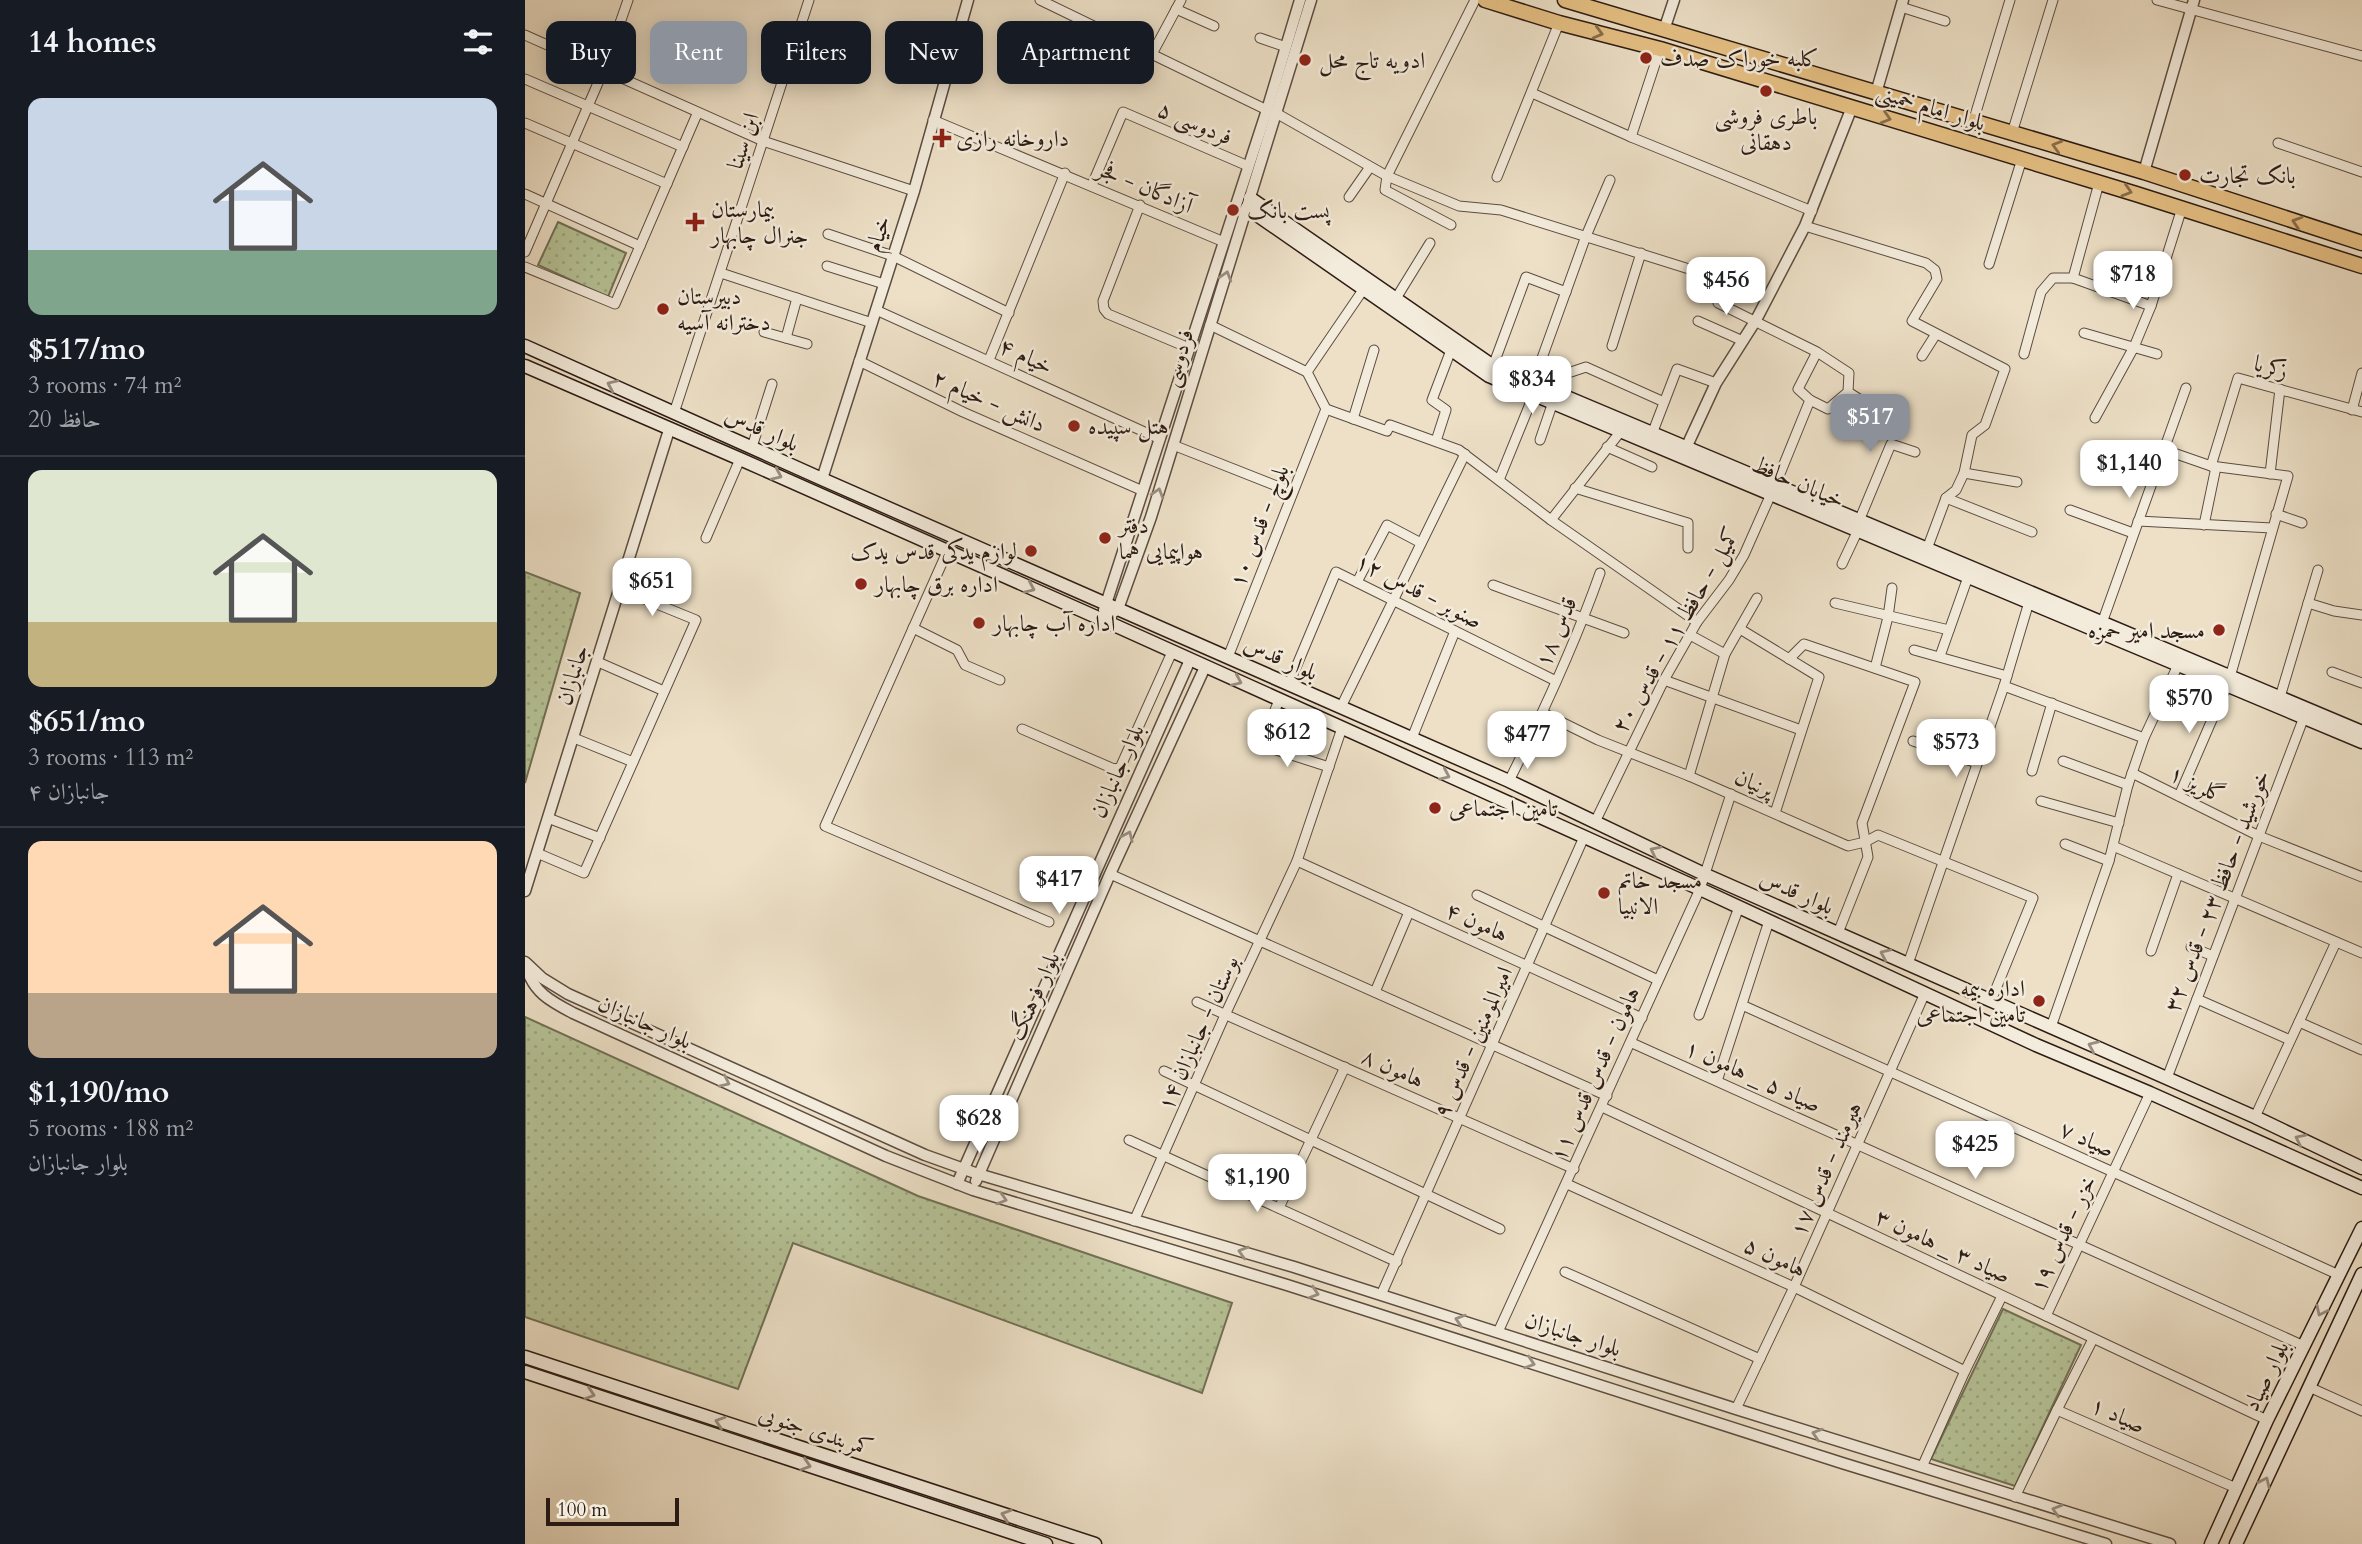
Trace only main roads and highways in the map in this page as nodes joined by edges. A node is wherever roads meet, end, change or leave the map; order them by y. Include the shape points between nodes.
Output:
1 (1485, 0) edge
2 (1565, 0) edge
3 (1591, 4) edge
4 (1940, 112) junction
5 (1935, 132) junction
6 (2246, 205) junction
7 (2239, 227) junction
8 (2361, 239) edge
9 (2362, 266) edge
10 (525, 346) edge
11 (525, 366) edge
12 (1533, 389) junction
13 (1773, 490) junction
14 (1859, 526) junction
15 (954, 536) junction
16 (947, 551) junction
17 (2228, 681) junction
18 (2362, 732) edge
19 (2362, 742) edge
20 (2362, 1168) edge
21 (2362, 1188) edge
22 (2362, 1228) edge
23 (2362, 1274) edge
24 (525, 1357) edge
25 (525, 1373) edge
26 (1046, 1544) edge
27 (1095, 1544) edge
28 (2210, 1544) edge
29 (2236, 1544) edge

1 -> 5 main road, بلوار امام خمینی
2 - 3 main road, بلوار امام خمینی
3 - 4 main road, بلوار امام خمینی
4 - 5 main road
6 -> 4 main road, بلوار امام خمینی
5 -> 7 main road, بلوار امام خمینی
6 - 7 main road
8 -> 6 main road, بلوار امام خمینی
7 - 9 main road, بلوار امام خمینی
15 -> 10 main road, بلوار قدس
11 -> 16 main road, بلوار قدس
12 - 12 main road, خیابان حافظ via 1489,376 1248,203 1493,366
12 - 13 main road, خیابان حافظ via 1686,448
12 - 13 main road, خیابان حافظ via 1621,431
13 - 14 main road, خیابان حافظ
14 - 17 main road, خیابان حافظ via 1927,549
14 - 17 main road, خیابان حافظ via 1968,577 2178,665
15 - 16 main road
20 -> 15 main road, بلوار قدس via 1706,875 1509,781
16 -> 21 main road, بلوار قدس
17 - 18 main road, خیابان حافظ via 2280,697
17 - 19 main road, خیابان حافظ
22 -> 28 main road, بلوار صیاد
29 -> 23 main road, بلوار صیاد
27 -> 24 main road, کمربندی جنوبی
25 -> 26 main road, کمربندی جنوبی

